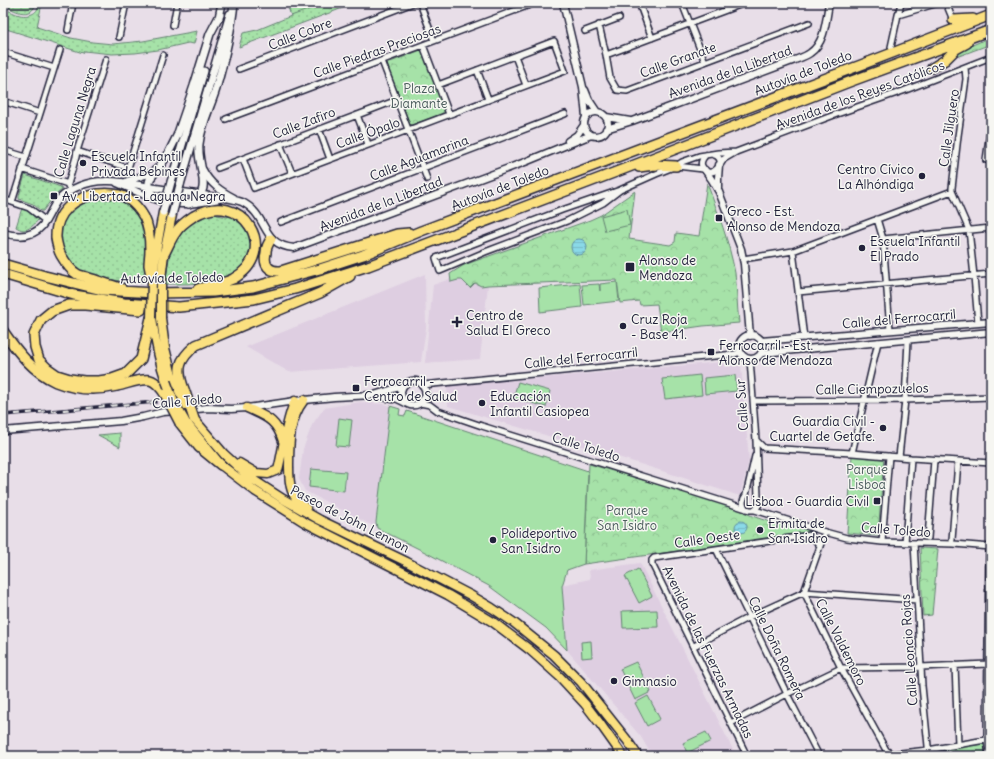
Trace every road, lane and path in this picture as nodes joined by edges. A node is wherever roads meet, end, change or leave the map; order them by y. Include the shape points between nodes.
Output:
1 (74, 3) edge
2 (126, 3) edge
3 (177, 3) edge
4 (222, 3) edge
5 (233, 3) edge
6 (413, 3) edge
7 (420, 3) edge
8 (535, 3) edge
9 (563, 3) edge
10 (639, 3) edge
11 (682, 3) edge
12 (745, 3) edge
13 (829, 3) edge
14 (901, 3) edge
15 (938, 3) edge
16 (946, 3) edge
17 (898, 15) junction
18 (220, 16) junction
19 (988, 16) edge
20 (619, 18) dead end
21 (953, 20) joint
22 (809, 23) dead end
23 (690, 24) junction
24 (173, 25) dead end
25 (599, 25) junction
26 (68, 30) dead end
27 (990, 30) edge
28 (585, 31) dead end
29 (119, 37) dead end
30 (652, 38) junction
31 (434, 41) junction
32 (423, 46) junction
33 (892, 47) joint
34 (60, 50) dead end
35 (3, 52) edge
36 (163, 55) dead end
37 (606, 55) junction
38 (515, 56) junction
39 (991, 57) edge
40 (106, 59) dead end
41 (382, 61) junction
42 (704, 62) junction
43 (861, 65) junction
44 (54, 68) junction
45 (932, 68) dead end
46 (965, 68) junction
47 (239, 69) dead end
48 (477, 70) junction
49 (889, 74) dead end
50 (849, 82) junction
51 (438, 85) junction
52 (526, 85) junction
53 (583, 87) junction
54 (488, 99) junction
55 (397, 100) junction
56 (3, 101) edge
57 (597, 112) junction
58 (40, 113) junction
59 (449, 114) junction
60 (565, 114) dead end
61 (357, 115) junction
62 (586, 117) junction
63 (606, 117) junction
64 (226, 119) dead end
65 (632, 121) junction
66 (991, 124) edge
67 (584, 125) junction
68 (319, 129) junction
69 (606, 129) junction
70 (408, 130) junction
71 (591, 135) junction
72 (280, 144) junction
73 (368, 144) junction
74 (559, 148) junction
75 (3, 150) edge
76 (77, 151) junction
77 (736, 152) junction
78 (708, 154) junction
79 (26, 157) junction
80 (330, 158) junction
81 (243, 159) junction
82 (986, 160) dead end
83 (163, 162) junction
84 (200, 164) junction
85 (720, 165) junction
86 (676, 166) junction
87 (218, 168) dead end
88 (423, 168) junction
89 (22, 169) junction
90 (624, 169) junction
91 (704, 169) junction
92 (292, 173) junction
93 (427, 179) dead end
94 (113, 181) junction
95 (124, 181) junction
96 (69, 187) junction
97 (148, 187) junction
98 (620, 190) junction
99 (952, 191) junction
100 (719, 192) junction
101 (202, 194) junction
102 (154, 198) junction
103 (225, 198) junction
104 (3, 199) edge
105 (592, 200) junction
106 (12, 202) junction
107 (242, 202) junction
108 (189, 204) junction
109 (594, 207) junction
110 (163, 212) joint
111 (172, 216) joint
112 (877, 219) junction
113 (46, 221) junction
114 (282, 222) dead end
115 (991, 228) edge
116 (969, 230) junction
117 (421, 231) junction
118 (3, 233) edge
119 (271, 239) junction
120 (883, 239) junction
121 (793, 251) junction
122 (164, 254) junction
123 (743, 259) junction
124 (3, 264) edge
125 (368, 266) junction
126 (3, 274) edge
127 (991, 274) edge
128 (974, 276) junction
129 (157, 280) junction
130 (886, 283) junction
131 (185, 292) junction
132 (798, 292) junction
133 (135, 293) junction
134 (179, 307) junction
135 (156, 318) junction
136 (991, 322) edge
137 (978, 323) junction
138 (890, 330) junction
139 (3, 331) edge
140 (991, 332) edge
141 (750, 336) junction
142 (804, 338) junction
143 (908, 340) junction
144 (761, 341) junction
145 (878, 342) junction
146 (741, 352) junction
147 (762, 353) junction
148 (750, 359) junction
149 (423, 385) junction
150 (403, 386) junction
151 (182, 392) junction
152 (373, 395) junction
153 (991, 397) edge
154 (304, 400) junction
155 (865, 400) junction
156 (905, 400) junction
157 (295, 401) junction
158 (404, 401) junction
159 (753, 401) junction
160 (420, 403) junction
161 (247, 408) junction
162 (194, 419) joint
163 (182, 422) junction
164 (3, 431) edge
165 (756, 440) junction
166 (284, 444) junction
167 (756, 450) junction
168 (852, 453) junction
169 (224, 454) junction
170 (889, 456) junction
171 (899, 457) junction
172 (911, 458) junction
173 (934, 460) junction
174 (958, 461) junction
175 (991, 463) edge
176 (221, 465) joint
177 (746, 495) junction
178 (758, 497) junction
179 (746, 509) junction
180 (755, 510) junction
181 (320, 520) junction
182 (812, 528) junction
183 (825, 532) junction
184 (811, 535) junction
185 (928, 538) dead end
186 (952, 540) dead end
187 (882, 542) junction
188 (905, 543) junction
189 (914, 543) junction
190 (820, 546) junction
191 (990, 547) edge
192 (716, 549) junction
193 (654, 558) joint
194 (804, 592) junction
195 (989, 599) edge
196 (917, 600) junction
197 (750, 617) junction
198 (694, 646) junction
199 (989, 663) edge
200 (955, 665) junction
201 (921, 667) junction
202 (841, 668) junction
203 (787, 694) junction
204 (731, 723) junction
205 (989, 739) edge
206 (958, 745) junction
207 (928, 750) junction
208 (890, 755) edge
209 (623, 756) edge
210 (638, 756) edge
211 (747, 756) edge
212 (819, 756) edge
213 (928, 756) edge
214 (989, 756) edge

1 - 26 street
2 - 29 street
3 - 24 street
4 - 18 main road
5 - 84 main road via 226,54 202,128 199,145
5 - 111 main road, bridge
6 - 47 street, Calle Cobre
7 - 31 street
8 - 31 street, Calle Piedras Preciosas
9 - 53 street
10 - 30 street
11 - 23 street
12 - 23 street
13 - 65 street, Avenida de la Libertad via 823,34 810,53
14 - 17 street
15 - 17 street
16 - 21 street
17 - 33 street
18 - 83 main road via 210,34 177,136
18 - 110 main road, bridge
19 - 21 highway
19 - 43 highway, Autovía de Toledo
20 - 25 street
22 - 42 street, Calle Granate
23 - 30 street
23 - 42 street
25 - 28 street
25 - 37 street, Calle Granate
27 - 45 highway via 956,49
27 - 50 highway, Autovía de Toledo
30 - 37 street
31 - 32 street, Calle Piedras Preciosas
32 - 41 street, Calle Piedras Preciosas
32 - 51 street
33 - 43 highway
34 - 44 street
35 - 44 street
36 - 76 street via 128,168
37 - 42 street, Calle Granate via 610,78 617,90 627,91
38 - 48 street
38 - 52 street
38 - 52 street, Calle Ópalo via 554,41 565,71
39 - 46 street, Avenida de los Reyes Católicos
40 - 76 street, Calle Laguna Negra
41 - 55 street
41 - 64 street, Calle Piedras Preciosas
43 - 117 highway, Autovía de Toledo
44 - 58 street
46 - 77 street, Avenida de los Reyes Católicos
46 - 99 street, Calle Jilguero via 966,79
48 - 51 street
48 - 54 street
49 - 50 highway
50 - 90 highway, Autovía de Toledo
51 - 59 street
52 - 54 street, Calle Ópalo
53 - 57 street
53 - 62 street
54 - 59 street, Calle Ópalo
55 - 61 street, Calle Zafiro
55 - 70 street
56 - 58 street
57 - 62 street via 592,112
57 - 63 street
58 - 79 street
59 - 70 street, Calle Ópalo
60 - 88 street, Calle Aguamarina
61 - 68 street, Calle Zafiro
61 - 73 street
62 - 67 street
63 - 65 street
63 - 69 street
65 - 69 street, Avenida de la Libertad
66 - 82 street
67 - 71 street
67 - 74 street, Avenida de la Libertad via 577,135
68 - 72 street, Calle Zafiro
68 - 80 street
69 - 71 street via 600,135
70 - 73 street, Calle Ópalo
70 - 88 street
71 - 74 street, Avenida de la Libertad
72 - 81 street, Calle Zafiro
72 - 92 street
73 - 80 street, Calle Ópalo
74 - 119 street, Avenida de la Libertad via 294,248 285,247
75 - 79 street
76 - 96 street, Calle Laguna Negra
77 - 78 street, Avenida de los Reyes Católicos
77 - 85 street, Avenida de los Reyes Católicos via 724,159
78 - 85 street via 714,154
78 - 86 street, Avenida de los Reyes Católicos
78 - 91 street via 702,160
79 - 89 street
80 - 92 street, Calle Ópalo
81 - 87 street, Calle Zafiro
81 - 92 street, Calle Ópalo via 254,188
83 - 95 street via 152,173
83 - 97 main road via 150,179
84 - 101 main road via 204,182
84 - 107 street via 214,185
85 - 91 street via 713,172
85 - 100 street
86 - 90 highway via 654,165
86 - 91 street, Avenida de los Reyes Católicos
86 - 98 street, Avenida de los Reyes Católicos
88 - 93 street
88 - 114 street, Calle Aguamarina
89 - 96 street
89 - 106 street
90 - 125 highway, Autovía de Toledo
91 - 100 street
94 - 95 street
94 - 96 street via 97,181
94 - 102 street
95 - 97 street
96 - 113 street
97 - 101 street
97 - 102 main road
98 - 105 street, Avenida de los Reyes Católicos
98 - 109 street, Avenida de los Reyes Católicos
99 - 112 street
99 - 116 street
100 - 123 street
101 - 103 street
101 - 108 main road
102 - 108 street via 170,203
103 - 107 street
103 - 108 street
104 - 106 street
105 - 109 street
105 - 109 street, Avenida de los Reyes Católicos via 436,258 440,271 567,221
106 - 113 street via 29,208
107 - 119 street via 261,219
110 - 129 highway via 156,246
111 - 122 highway
112 - 120 street
112 - 121 street
113 - 118 street via 37,231 26,236
115 - 116 street
116 - 120 street
116 - 128 street
117 - 119 highway via 398,234 276,272 270,270 265,262
117 - 131 highway, Autovía de Toledo via 363,255 290,277 246,288
120 - 130 street
121 - 123 street
121 - 132 street
122 - 129 highway
122 - 131 highway via 176,231 189,219 204,211 227,210 239,214 249,224 255,239 255,248 246,268 232,279 220,284
123 - 141 street
124 - 133 highway, Autovía de Toledo via 102,290
125 - 134 highway, Autovía de Toledo via 295,290 254,299
125 - 151 highway via 320,294 196,345 181,361
126 - 134 highway, Autovía de Toledo via 74,295 124,303
127 - 128 street
128 - 130 street
128 - 137 street
129 - 133 highway via 149,264 148,227 133,202 122,196 106,193 87,196 71,204 59,220 56,233 56,244 68,265 77,274
129 - 135 highway, bridge
130 - 132 street
130 - 138 street
131 - 133 highway, Autovía de Toledo
132 - 142 street
134 - 135 highway via 165,311 69,305 52,311 41,320 34,335 35,347 39,360 57,375 84,381 112,379 126,374 141,359
135 - 151 highway via 171,372
135 - 163 highway, bridge via 155,342 159,359
136 - 137 street, Calle del Ferrocarril
137 - 138 street, Calle del Ferrocarril
138 - 142 street, Calle del Ferrocarril
139 - 163 highway, bridge via 28,363 55,382 72,387 101,389 143,379 152,380 160,386
140 - 143 street, Calle del Ferrocarril
141 - 144 street via 755,336
141 - 146 street via 742,341
142 - 144 street, Calle del Ferrocarril
143 - 145 street, Calle del Ferrocarril
143 - 156 street
144 - 147 street
145 - 147 street, Calle del Ferrocarril
145 - 155 street
146 - 148 street
146 - 149 street, Calle del Ferrocarril
147 - 148 street
148 - 159 street, Calle Sur
149 - 150 street via 418,381 409,381
149 - 160 street via 426,392
150 - 152 street, Calle Toledo
150 - 158 street via 401,394
151 - 162 highway, bridge
152 - 154 street, Calle Toledo
152 - 158 street, Calle Toledo
153 - 156 street, Calle Ciempozuelos
154 - 157 street, Calle Toledo
154 - 181 highway via 298,407 291,432 289,480 297,500
155 - 156 street, Calle Ciempozuelos
155 - 159 street, Calle Ciempozuelos
155 - 168 street
156 - 171 street
157 - 161 street, Calle Toledo
157 - 166 highway via 287,420
158 - 160 street via 410,405
159 - 165 street, Calle Sur
160 - 179 street, Calle Toledo via 482,426
161 - 164 street, Calle Toledo via 163,412 121,421
161 - 166 highway via 274,422
162 - 169 highway, Paseo de John Lennon
163 - 176 highway via 199,447
165 - 167 street, Calle Sur
165 - 168 street via 764,448
166 - 169 highway via 278,470 268,474 256,473
167 - 177 street, Calle Sur
167 - 178 street, Calle Sur
168 - 170 street
169 - 181 highway, Paseo de John Lennon via 249,477
170 - 171 street
170 - 187 street
171 - 172 street
172 - 173 street
172 - 188 street
173 - 174 street
173 - 185 street
174 - 175 street
174 - 186 street
176 - 209 highway, Paseo de John Lennon via 255,491 306,523 448,595 493,622 560,677 585,704
177 - 178 street via 750,493
177 - 179 street via 743,500
178 - 180 street via 760,502
179 - 180 street
180 - 182 street, Calle Toledo
181 - 210 highway, Paseo de John Lennon via 470,595 513,622 554,655 581,682
182 - 183 street, Calle Toledo
182 - 184 street
183 - 187 street, Calle Toledo via 847,538
183 - 190 street, Calle Valdemoro
184 - 190 street
184 - 192 street, Calle Oeste
187 - 188 street, Calle Toledo
188 - 189 street, Calle Toledo
189 - 191 street, Calle Toledo
189 - 196 street, Calle Leoncio Rojas
190 - 194 street, Calle Valdemoro
191 - 195 street
192 - 193 street, Calle Oeste
192 - 197 street, Calle Doña Romera
193 - 198 street, Avenida de las Fuerzas Armadas via 652,564
194 - 196 street
194 - 197 street
194 - 202 street, Calle Valdemoro
195 - 199 street
196 - 201 street, Calle Leoncio Rojas
197 - 198 street
197 - 203 street, Calle Doña Romera
198 - 204 street, Avenida de las Fuerzas Armadas
199 - 200 street
199 - 205 street
200 - 201 street
200 - 206 street
201 - 202 street
201 - 207 street, Calle Leoncio Rojas
202 - 203 street
202 - 208 street, Calle Valdemoro
203 - 204 street
203 - 212 street, Calle Doña Romera
204 - 211 street, Avenida de las Fuerzas Armadas
205 - 206 street
205 - 214 street
206 - 207 street
207 - 208 street
207 - 213 street, Calle Leoncio Rojas

